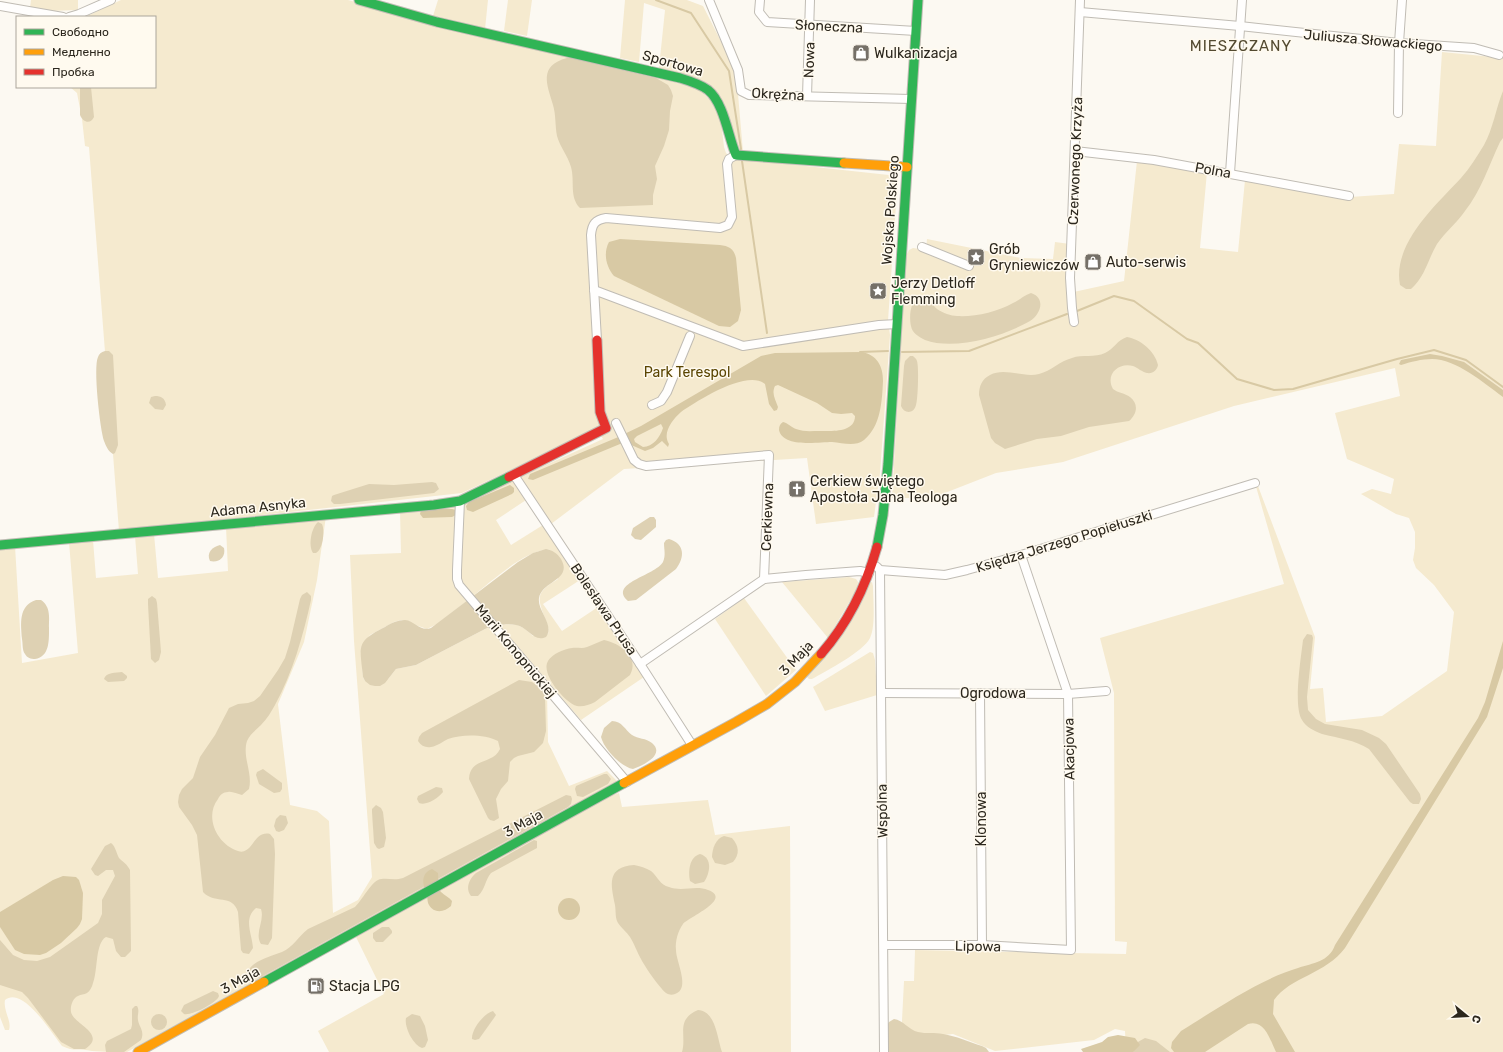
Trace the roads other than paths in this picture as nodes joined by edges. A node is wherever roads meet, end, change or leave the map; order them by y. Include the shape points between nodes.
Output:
1 (111, 0) edge
2 (359, 0) edge
3 (709, 0) edge
4 (760, 0) edge
5 (810, 0) edge
6 (918, 0) edge
7 (1080, 0) edge
8 (1242, 0) edge
9 (1402, 0) edge
10 (385, 3) edge
11 (0, 6) edge
12 (1080, 12) junction
13 (57, 16) edge
14 (72, 16) edge
15 (810, 24) junction
16 (1240, 26) junction
17 (916, 31) junction
18 (1399, 43) junction
19 (1499, 55) dead end
20 (807, 96) junction
21 (911, 99) junction
22 (1398, 112) dead end
23 (1075, 150) junction
24 (736, 155) junction
25 (907, 167) junction
26 (1230, 173) junction
27 (1349, 196) dead end
28 (922, 246) dead end
29 (969, 266) dead end
30 (594, 290) junction
31 (1074, 322) dead end
32 (897, 324) junction
33 (690, 336) dead end
34 (597, 340) joint
35 (652, 405) dead end
36 (616, 423) dead end
37 (514, 475) junction
38 (1255, 483) dead end
39 (460, 500) junction
40 (0, 545) edge
41 (1021, 555) junction
42 (870, 569) junction
43 (880, 570) junction
44 (764, 579) junction
45 (640, 664) junction
46 (1106, 691) dead end
47 (881, 693) junction
48 (980, 693) junction
49 (1068, 694) junction
50 (692, 745) junction
51 (627, 782) junction
52 (884, 945) junction
53 (982, 946) junction
54 (1071, 950) joint
55 (138, 1052) edge
56 (884, 1052) edge

1 - 14 street
2 - 10 street, Sportowa
3 - 20 street, Okrężna via 738,70 741,90 749,95
4 - 15 street, Słoneczna via 759,12 767,22
5 - 15 street, Nowa
6 - 17 street, Wojska Polskiego
7 - 12 street, Czerwonego Krzyża
8 - 16 street
9 - 18 street
10 - 24 street, Sportowa via 437,22 697,83 711,92 720,104
11 - 13 street
12 - 16 street, Juliusza Słowackiego
12 - 23 street, Czerwonego Krzyża
15 - 17 street, Słoneczna
15 - 20 street, Nowa
16 - 18 street, Juliusza Słowackiego
16 - 26 street
17 - 21 street, Wojska Polskiego
18 - 19 street, Juliusza Słowackiego via 1474,48
18 - 22 street
20 - 21 street, Okrężna
21 - 25 street, Wojska Polskiego
23 - 26 street, Polna
23 - 31 street, Czerwonego Krzyża via 1070,278
24 - 25 street
24 - 30 street via 729,159 727,164 732,217 728,225 720,228 606,218 597,220 592,226 591,235
25 - 32 street, Wojska Polskiego
26 - 27 street, Polna
28 - 29 street
30 - 32 street via 743,346 879,324
30 - 34 street
32 - 42 street, Wojska Polskiego via 886,499
33 - 35 street via 667,392 661,401
34 - 37 street, Adama Asnyka via 600,412 606,428
36 - 44 street, Cerkiewna via 634,460 646,466 769,455
37 - 39 street, Adama Asnyka
37 - 45 street, Bolesława Prusa
38 - 41 street, Księdza Jerzego Popiełuszki
39 - 40 street, Adama Asnyka via 434,505
39 - 51 street, Marii Konopnickiej via 457,570 459,585
41 - 43 street, Księdza Jerzego Popiełuszki via 945,575
41 - 49 street, Akacjowa
42 - 43 street
42 - 44 street via 860,572
42 - 50 street, 3 Maja via 852,609 838,631 802,674 777,697 751,714
43 - 47 street, Wspólna
44 - 45 street
45 - 50 street, Bolesława Prusa
46 - 49 street, Ogrodowa
47 - 48 street, Ogrodowa
47 - 52 street, Wspólna
48 - 49 street, Ogrodowa
48 - 53 street, Klonowa
49 - 54 street, Akacjowa
50 - 51 street, 3 Maja
51 - 55 street, 3 Maja
52 - 53 street, Lipowa
52 - 56 street, Wspólna
53 - 54 street, Lipowa

